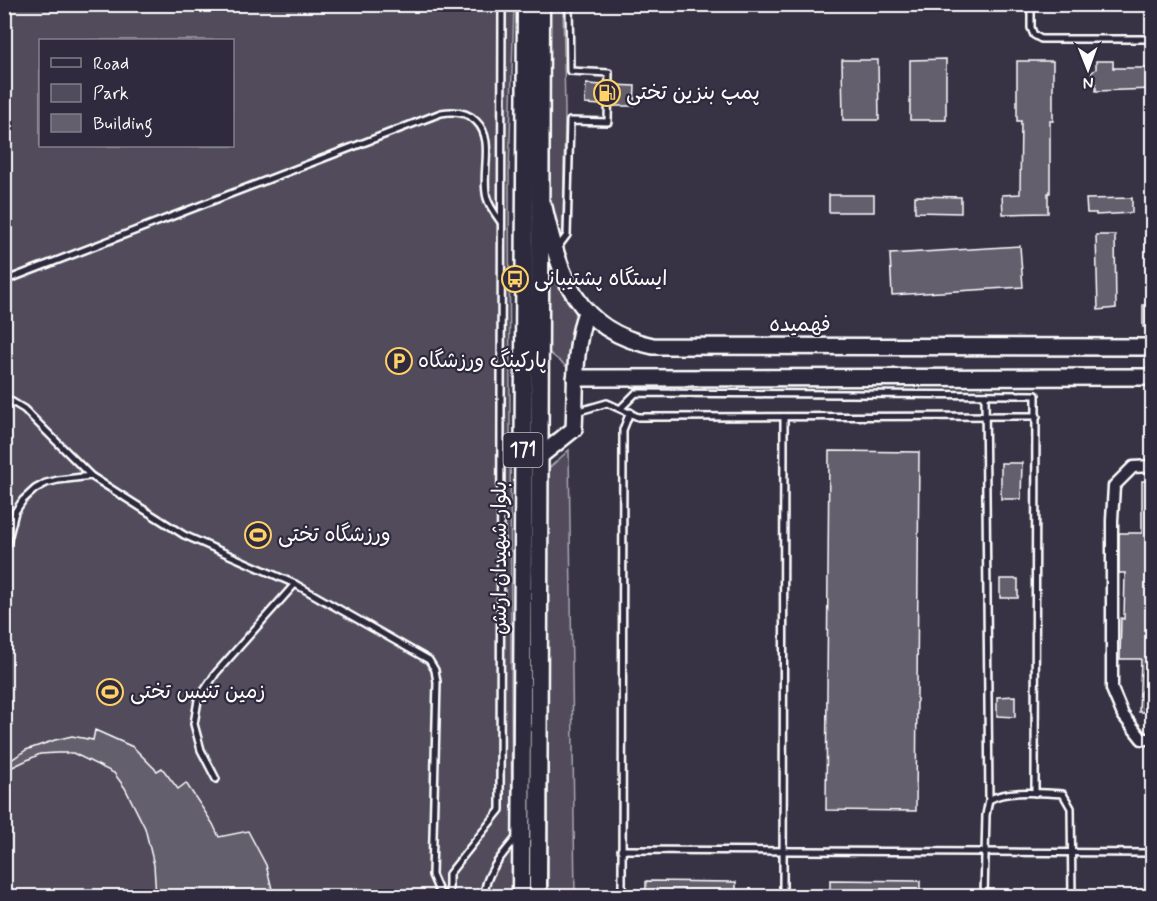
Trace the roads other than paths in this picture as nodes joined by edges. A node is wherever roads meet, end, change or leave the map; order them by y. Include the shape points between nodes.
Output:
1 (502, 4) edge
2 (526, 4) edge
3 (541, 4) edge
4 (569, 4) edge
5 (1031, 4) edge
6 (1152, 39) edge
7 (540, 193) junction
8 (501, 223) junction
9 (554, 251) junction
10 (4, 281) edge
11 (586, 312) junction
12 (1152, 347) edge
13 (1152, 377) edge
14 (575, 378) junction
15 (985, 395) junction
16 (4, 397) edge
17 (621, 408) junction
18 (575, 412) junction
19 (630, 412) junction
20 (986, 416) junction
21 (1037, 416) junction
22 (784, 417) junction
23 (539, 457) junction
24 (1152, 466) edge
25 (91, 476) junction
26 (4, 555) edge
27 (295, 584) junction
28 (1152, 739) edge
29 (216, 779) dead end
30 (1035, 793) junction
31 (989, 801) junction
32 (521, 831) junction
33 (621, 850) junction
34 (783, 850) junction
35 (1071, 851) junction
36 (985, 852) junction
37 (1152, 853) edge
38 (441, 897) edge
39 (449, 897) edge
40 (483, 897) edge
41 (521, 897) edge
42 (538, 897) edge
43 (622, 897) edge
44 (783, 897) edge
45 (984, 897) edge
46 (1072, 897) edge

1 - 8 lane
2 - 32 main road, بلوار شهیدان ارتش / 171
3 - 7 main road, بلوار شهیدان ارتش / 171
4 - 9 lane via 570,70 609,73 608,122 570,121 567,235
5 - 6 lane via 1031,28 1041,39
7 - 9 main road, فهمیده
7 - 23 main road, بلوار شهیدان ارتش / 171
8 - 10 lane via 487,198 485,136 473,118 452,111
8 - 39 lane via 500,810 449,873
9 - 11 main road, فهمیده via 566,282
11 - 12 main road, فهمیده via 625,338 653,346
11 - 14 main road
13 - 14 main road
14 - 18 main road
15 - 17 lane via 636,393
15 - 20 lane
15 - 21 lane via 1036,395
16 - 25 lane via 24,408
17 - 18 lane via 607,403
17 - 19 lane
18 - 23 main road via 574,429
19 - 22 lane via 638,417
19 - 33 lane via 623,430
20 - 21 lane
20 - 22 lane
20 - 31 lane
21 - 30 lane
22 - 34 lane
23 - 42 main road, بلوار شهیدان ارتش / 171
24 - 28 street via 1133,466 1114,486 1112,689 1123,715 1142,739
25 - 26 lane via 57,480 35,489 15,512
25 - 27 lane via 184,535
27 - 29 lane via 216,673 198,700 194,724 201,750
27 - 38 lane via 429,660 435,670 432,875
30 - 31 lane via 996,795
30 - 35 lane via 1063,794 1071,808
31 - 36 lane
32 - 40 lane via 496,862
32 - 41 main road, بلوار شهیدان ارتش / 171
33 - 34 lane
33 - 43 lane
34 - 36 lane
34 - 44 lane
35 - 36 lane
35 - 37 lane
35 - 46 lane
36 - 45 lane

